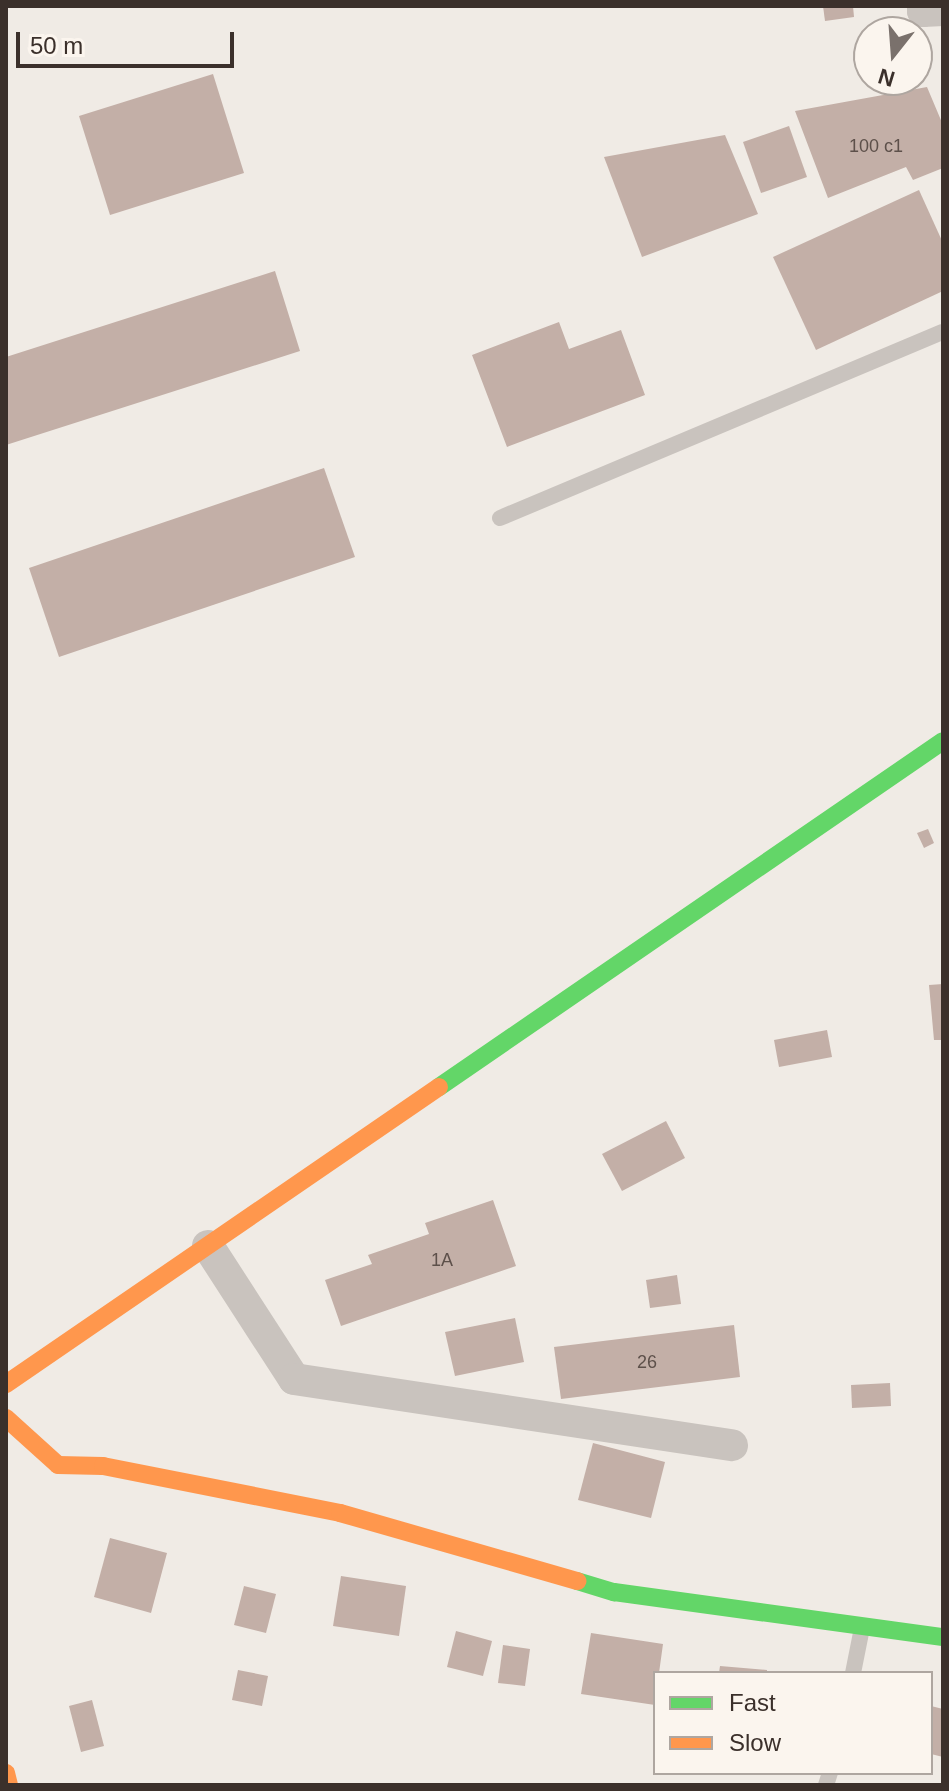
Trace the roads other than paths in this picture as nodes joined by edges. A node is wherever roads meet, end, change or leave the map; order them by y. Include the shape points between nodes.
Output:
1 (923, 6) edge
2 (943, 10) edge
3 (943, 332) edge
4 (500, 518) dead end
5 (943, 741) edge
6 (208, 1246) junction
7 (6, 1384) edge
8 (6, 1418) edge
9 (732, 1445) dead end
10 (863, 1626) junction
11 (943, 1637) edge
12 (853, 1671) edge
13 (6, 1773) edge
14 (9, 1785) edge

1 - 2 street via 923,11
3 - 4 lane
5 - 6 main road
6 - 7 main road
6 - 9 street via 294,1379
8 - 10 main road via 58,1465 103,1466 340,1513 614,1592
10 - 11 main road
10 - 12 lane
13 - 14 main road

